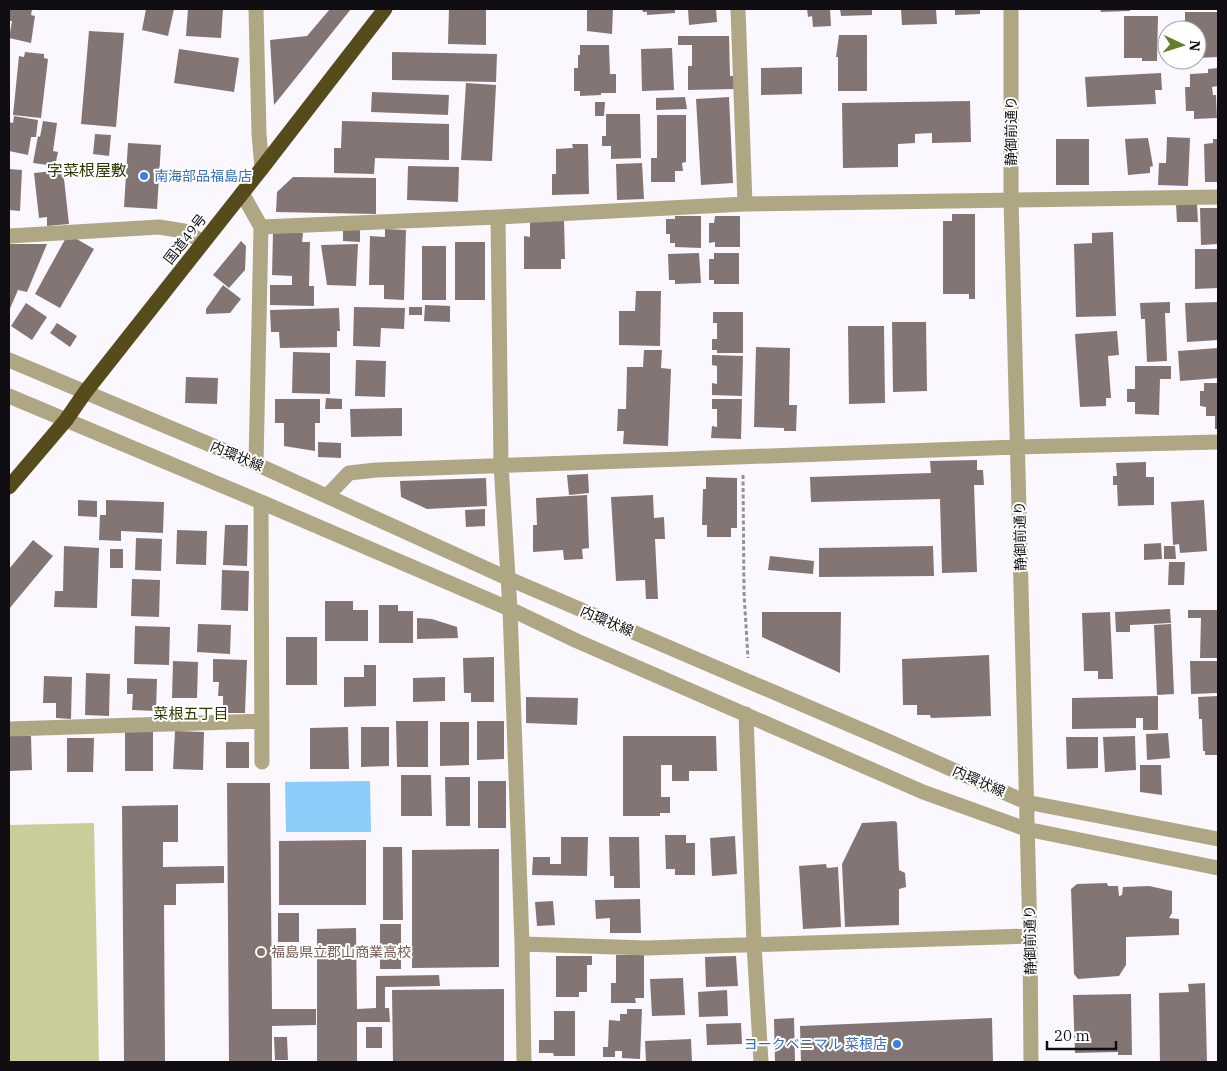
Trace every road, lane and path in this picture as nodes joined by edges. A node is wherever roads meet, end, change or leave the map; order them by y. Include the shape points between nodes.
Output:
1 (256, 9) edge
2 (385, 9) edge
3 (738, 9) edge
4 (1011, 9) edge
5 (262, 168) junction
6 (242, 193) junction
7 (1218, 197) edge
8 (1011, 199) junction
9 (745, 204) junction
10 (498, 217) junction
11 (261, 226) junction
12 (9, 236) edge
13 (203, 242) junction
14 (9, 360) edge
15 (86, 391) junction
16 (9, 396) edge
17 (66, 420) junction
18 (1218, 442) edge
19 (1018, 447) junction
20 (743, 456) junction
21 (256, 464) junction
22 (501, 465) junction
23 (9, 487) edge
24 (327, 496) junction
25 (261, 502) junction
26 (507, 578) junction
27 (510, 609) junction
28 (748, 658) dead end
29 (746, 714) junction
30 (262, 721) junction
31 (9, 729) edge
32 (262, 762) dead end
33 (1026, 802) junction
34 (1026, 829) junction
35 (1218, 839) edge
36 (1218, 868) edge
37 (1030, 936) junction
38 (522, 944) junction
39 (754, 944) junction
40 (524, 1062) edge
41 (761, 1062) edge
42 (1031, 1062) edge

1 - 5 street
2 - 5 highway, 国道49号
3 - 9 street
4 - 8 street, 静御前通り
5 - 6 highway, 国道49号
6 - 11 street
6 - 13 highway, 国道49号
7 - 8 street
8 - 9 street
8 - 19 street, 静御前通り
9 - 10 street
10 - 11 street
10 - 22 street
11 - 21 street
12 - 13 street via 159,227 184,231
13 - 15 highway, 国道49号
14 - 15 street, 内環状線
15 - 17 highway, 国道49号
15 - 21 street, 内環状線
16 - 17 street, 内環状線
17 - 23 highway, 国道49号
17 - 25 street, 内環状線
18 - 19 street
19 - 20 street
19 - 33 street, 静御前通り
20 - 22 street
20 - 28 path
21 - 24 street, 内環状線
22 - 24 street via 349,473
22 - 26 street
24 - 26 street, 内環状線
25 - 27 street, 内環状線
25 - 30 street
26 - 27 street
26 - 33 street, 内環状線
27 - 29 street, 内環状線
27 - 38 street
29 - 34 street, 内環状線 via 923,792
29 - 39 street
30 - 31 street
30 - 32 street
33 - 34 street, 静御前通り
33 - 35 street, 内環状線
34 - 36 street, 内環状線
34 - 37 street, 静御前通り
37 - 39 street
37 - 42 street, 静御前通り
38 - 39 street via 647,948
38 - 40 street
39 - 41 street

